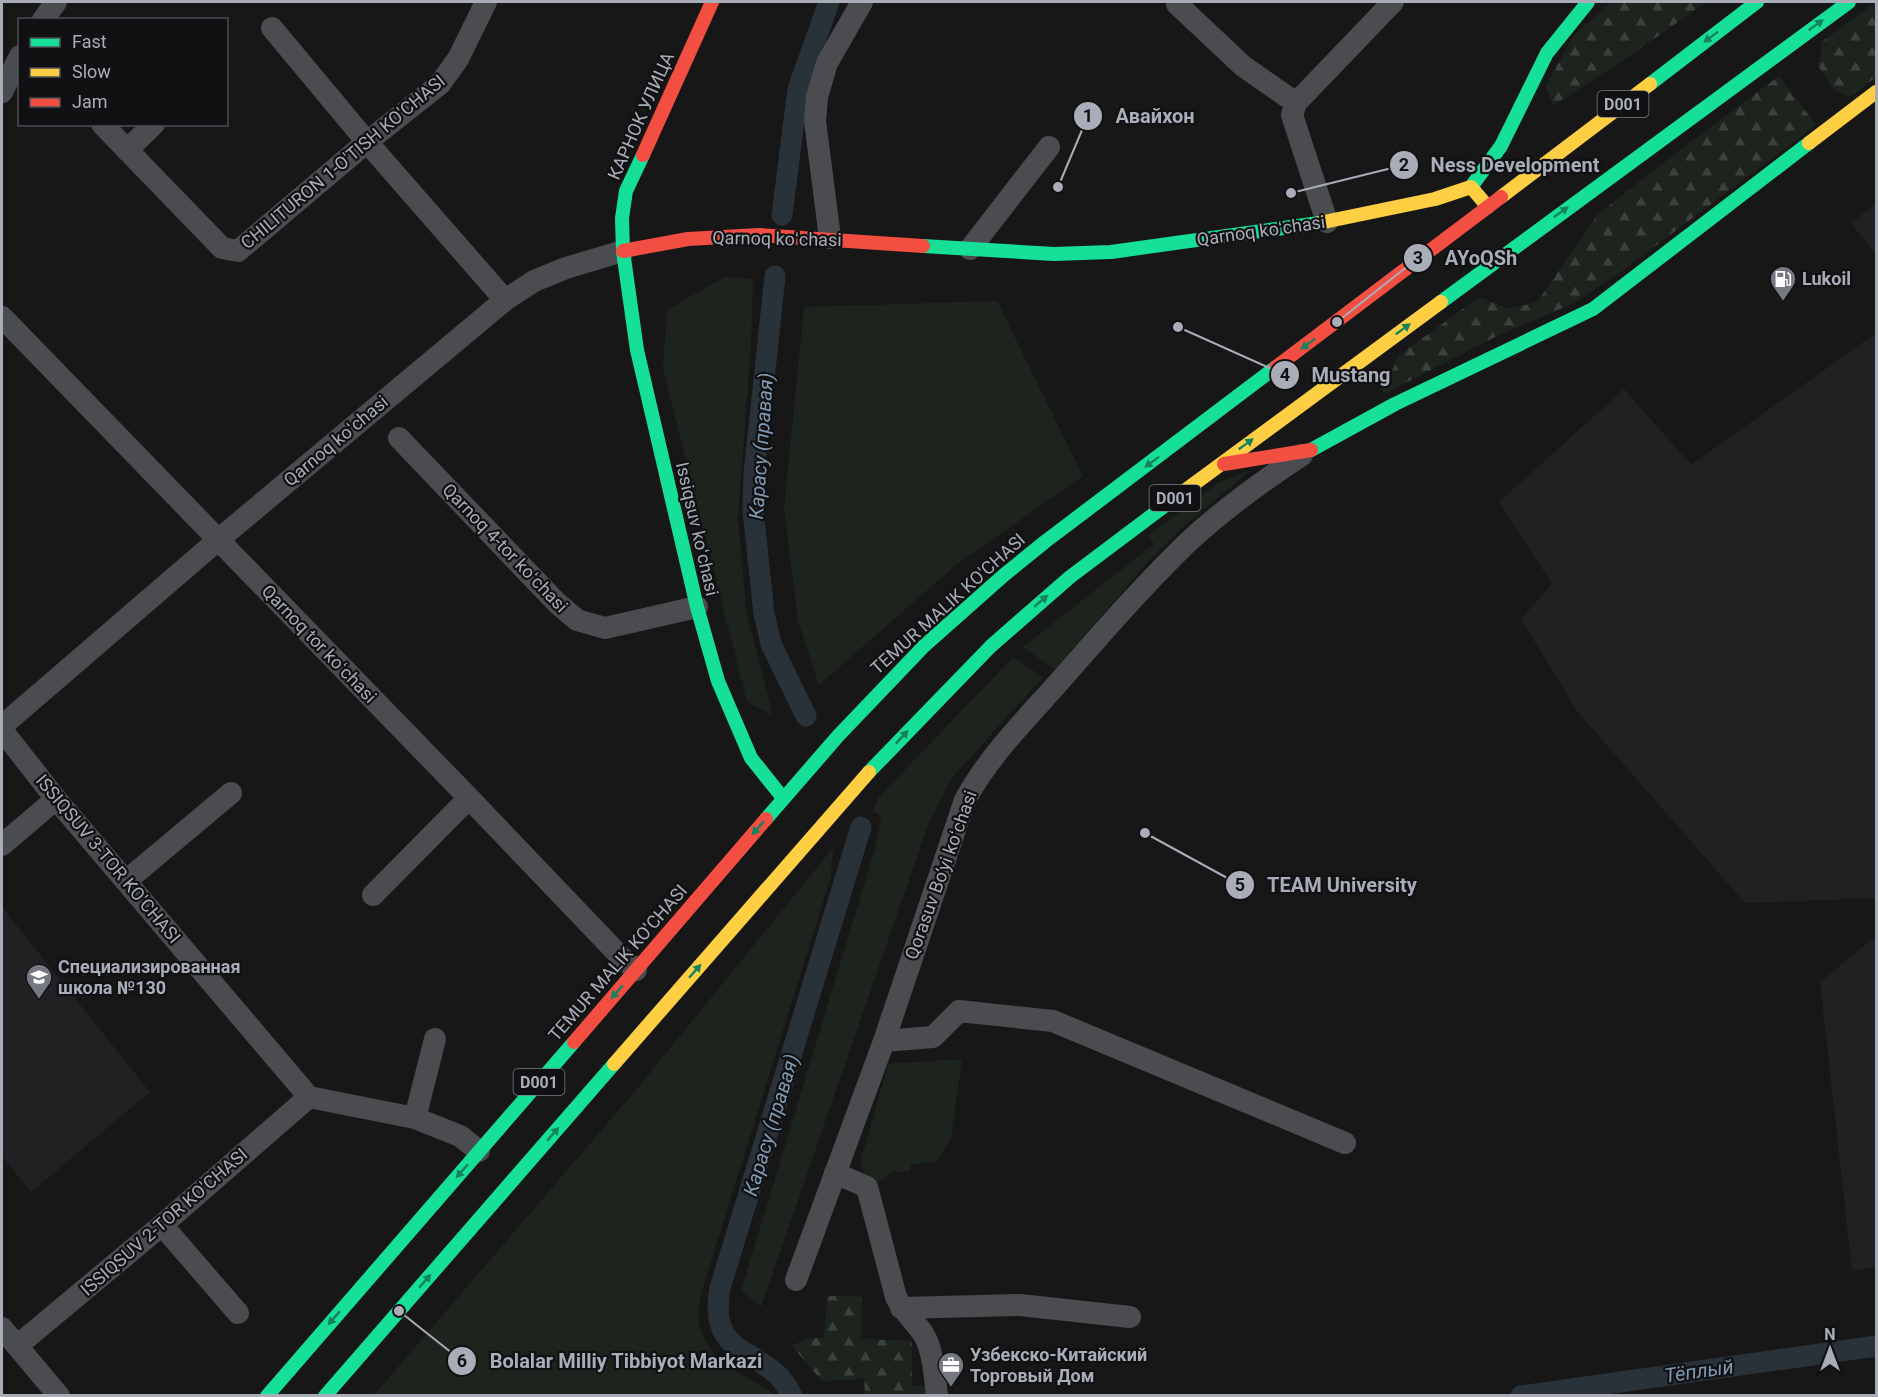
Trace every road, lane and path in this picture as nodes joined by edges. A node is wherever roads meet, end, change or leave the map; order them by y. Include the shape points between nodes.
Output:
1 (56, 2) edge
2 (486, 2) edge
3 (712, 2) edge
4 (862, 2) edge
5 (1393, 2) edge
6 (1588, 2) edge
7 (1757, 2) edge
8 (1849, 2) edge
9 (1177, 4) dead end
10 (44, 18) edge
11 (272, 28) dead end
12 (18, 60) edge
13 (2, 92) edge
14 (1876, 92) edge
15 (1296, 103) junction
16 (104, 126) edge
17 (152, 126) edge
18 (367, 142) junction
19 (1049, 147) dead end
20 (127, 150) junction
21 (1471, 187) junction
22 (1492, 212) junction
23 (1327, 222) junction
24 (830, 238) junction
25 (970, 249) junction
26 (623, 250) junction
27 (505, 300) junction
28 (2, 317) edge
29 (399, 438) dead end
30 (1311, 450) junction
31 (1217, 466) junction
32 (218, 540) junction
33 (697, 607) junction
34 (2, 728) edge
35 (231, 793) dead end
36 (470, 798) junction
37 (783, 798) junction
38 (56, 799) junction
39 (2, 845) edge
40 (126, 881) junction
41 (374, 895) dead end
42 (636, 970) junction
43 (435, 1040) dead end
44 (884, 1041) junction
45 (309, 1097) junction
46 (416, 1118) junction
47 (1345, 1143) dead end
48 (479, 1151) junction
49 (835, 1173) junction
50 (162, 1225) junction
51 (795, 1280) dead end
52 (902, 1308) junction
53 (237, 1313) dead end
54 (1130, 1317) dead end
55 (2, 1328) edge
56 (17, 1346) junction
57 (55, 1394) edge
58 (328, 1394) edge
59 (267, 1395) edge
60 (937, 1395) edge

1 - 10 street
2 - 18 street, CHILITURON 1-O'TISH KO'CHASI via 458,59 440,84
3 - 26 main road, КАРНОК УЛИЦА via 626,191
4 - 24 street via 827,63 817,98 815,121
5 - 15 street
6 - 21 main road via 1547,53 1489,168
7 -> 22 main road, TEMUR MALIK KO'CHASI / D001
31 -> 8 main road, D001 via 1511,242
9 - 15 street via 1243,66
11 - 18 street
12 - 13 street
14 - 30 main road via 1593,309 1395,404
15 - 23 street via 1292,115
16 - 20 street, CHILITURON 1-O'TISH KO'CHASI
17 - 20 street
18 - 20 street, CHILITURON 1-O'TISH KO'CHASI via 237,252 222,248
18 - 27 street
19 - 25 street
21 - 22 main road
21 - 23 main road, Qarnoq koʻchasi
22 -> 37 main road, TEMUR MALIK KO'CHASI / D001 via 1046,540 924,646
23 - 25 main road, Qarnoq koʻchasi via 1111,252 1054,254
24 - 25 main road, Qarnoq koʻchasi
24 - 26 main road, Qarnoq koʻchasi via 759,235 688,239
26 - 27 street, Qarnoq koʻchasi via 545,276
26 - 33 main road, Issiqsuv koʻchasi via 636,350
27 - 32 street, Qarnoq koʻchasi
28 - 32 street, Qarnoq tor koʻchasi
29 - 33 street, Qarnoq 4-tor koʻchasi via 577,620 605,628
30 - 31 main road
30 - 44 street, Qorasuv Bo‘yi koʻchasi via 1229,507 1187,544 1119,613 979,776 965,800
58 -> 31 main road, D001 via 862,780 948,689 1070,577
32 - 34 street, Qarnoq koʻchasi
32 - 36 street, Qarnoq tor koʻchasi
33 - 37 main road, Issiqsuv koʻchasi via 718,681 751,758
34 - 38 street, ISSIQSUV 3-TOR KO'CHASI
35 - 40 street
36 - 41 street
36 - 42 street, Qarnoq tor koʻchasi
37 -> 42 main road, TEMUR MALIK KO'CHASI / D001
38 - 39 street
38 - 40 street, ISSIQSUV 3-TOR KO'CHASI
40 - 45 street, ISSIQSUV 3-TOR KO'CHASI
42 -> 48 main road, TEMUR MALIK KO'CHASI / D001
43 - 46 street
44 - 47 street via 933,1037 959,1011 1053,1022
44 - 49 street, Qorasuv Bo‘yi koʻchasi
45 - 46 street
45 - 50 street, ISSIQSUV 2-TOR KO'CHASI
46 - 48 street via 460,1136
48 -> 59 main road, TEMUR MALIK KO'CHASI / D001
49 - 51 street, Qorasuv Bo‘yi koʻchasi
49 - 52 street via 867,1187
50 - 53 street
50 - 56 street, ISSIQSUV 2-TOR KO'CHASI
52 - 54 street via 1020,1305
52 - 60 street via 925,1336
55 - 56 street
56 - 57 street

